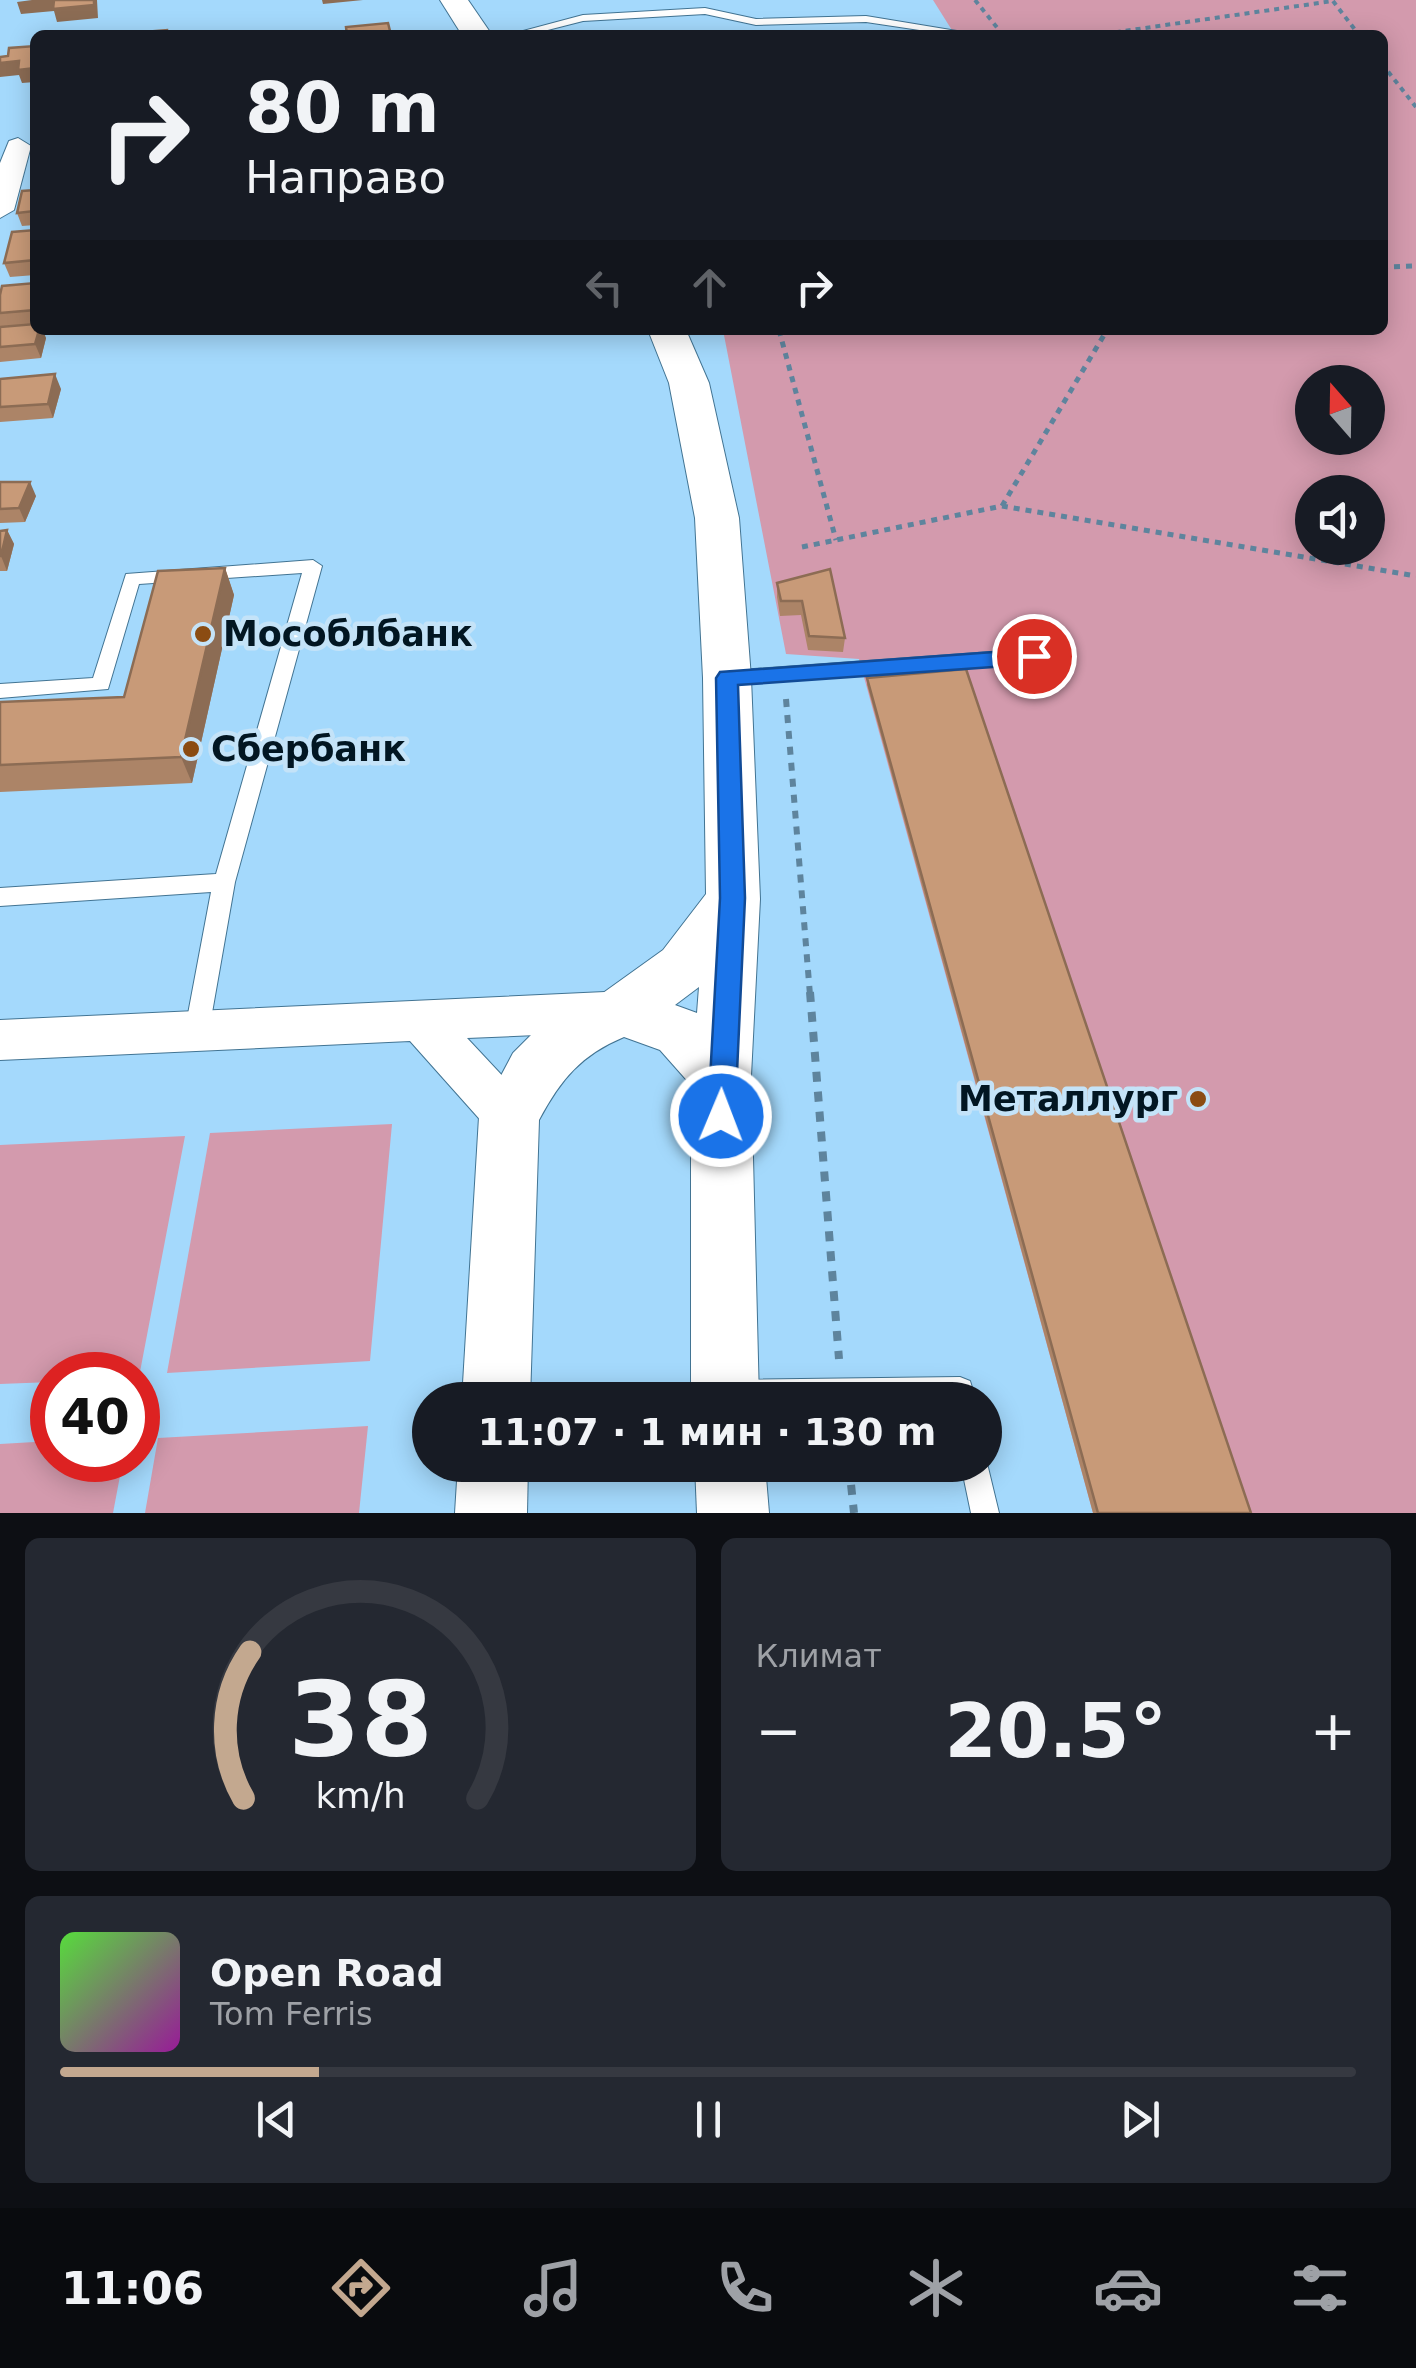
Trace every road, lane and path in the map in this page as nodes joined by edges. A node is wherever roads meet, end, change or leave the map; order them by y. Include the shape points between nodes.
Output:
1 (454, 0) edge
2 (1332, 1) edge
3 (474, 30) edge
4 (534, 30) edge
5 (942, 30) edge
6 (1131, 30) edge
7 (1356, 30) edge
8 (1388, 72) edge
9 (1416, 107) edge
10 (18, 146) edge
11 (0, 210) edge
12 (1416, 266) edge
13 (1388, 267) edge
14 (669, 335) edge
15 (780, 335) edge
16 (1103, 335) edge
17 (1002, 506) junction
18 (836, 540) junction
19 (802, 547) dead end
20 (1416, 576) edge
21 (1034, 656) dead end
22 (784, 675) junction
23 (727, 678) junction
24 (0, 691) edge
25 (224, 882) junction
26 (0, 897) edge
27 (733, 898) junction
28 (623, 1011) junction
29 (422, 1022) junction
30 (197, 1030) junction
31 (0, 1040) edge
32 (721, 1076) junction
33 (510, 1117) junction
34 (497, 1382) edge
35 (724, 1382) edge
36 (841, 1382) edge
37 (492, 1482) edge
38 (731, 1482) edge
39 (851, 1482) edge
40 (978, 1482) edge
41 (491, 1513) edge
42 (733, 1513) edge
43 (854, 1513) edge
44 (984, 1513) edge

1 - 3 street
2 - 6 path
2 - 7 path
4 - 5 lane via 583,18 706,10 756,22 866,19
8 - 9 path
10 - 11 street
12 - 13 path
14 - 23 street via 689,383 717,518
15 - 18 path
16 - 17 path
17 - 18 path
17 - 20 path
18 - 19 path
21 - 22 lane
22 - 23 lane
22 - 36 path
23 - 27 street
24 - 25 lane via 102,684 132,578 314,566
25 - 26 lane
25 - 30 lane
27 - 28 street via 683,967
27 - 32 street
28 - 29 street
28 - 32 street via 680,1032
28 - 33 street via 571,1034 534,1072
29 - 30 street
29 - 33 street
30 - 31 street
32 - 35 street
33 - 34 street
37 - 41 street
38 - 42 street
39 - 43 path
40 - 44 lane

